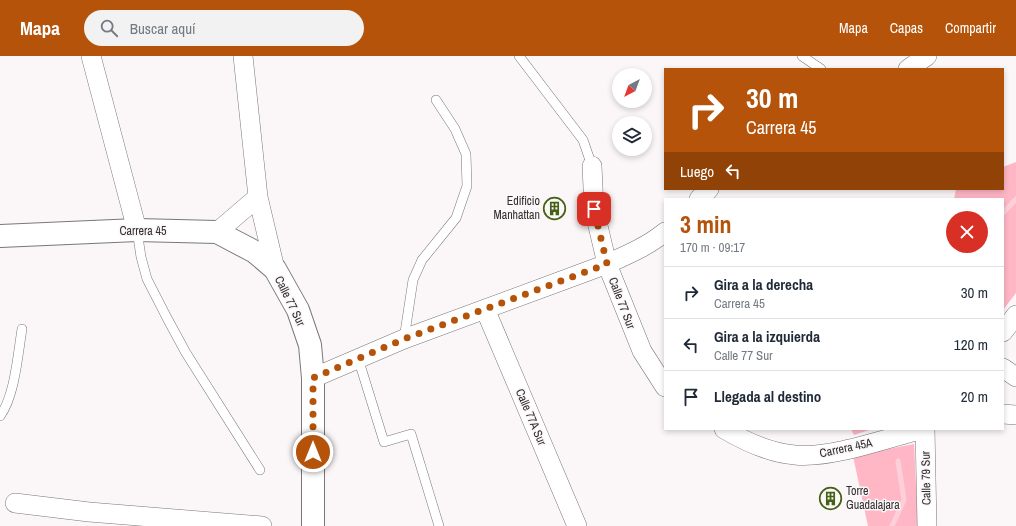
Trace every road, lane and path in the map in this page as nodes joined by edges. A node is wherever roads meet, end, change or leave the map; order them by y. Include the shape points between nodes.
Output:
1 (91, 56) edge
2 (243, 56) edge
3 (519, 56) edge
4 (802, 56) edge
5 (927, 56) edge
6 (820, 68) edge
7 (909, 68) edge
8 (436, 100) dead end
9 (592, 166) joint
10 (708, 190) edge
11 (258, 197) junction
12 (700, 198) edge
13 (137, 230) junction
14 (217, 232) junction
15 (664, 233) edge
16 (0, 236) edge
17 (607, 264) junction
18 (275, 269) junction
19 (485, 309) junction
20 (1016, 316) edge
21 (22, 329) dead end
22 (1004, 331) edge
23 (404, 339) junction
24 (358, 358) junction
25 (1004, 369) edge
26 (1016, 377) edge
27 (313, 378) junction
28 (664, 386) edge
29 (1004, 414) edge
30 (1016, 415) edge
31 (0, 416) edge
32 (726, 430) edge
33 (920, 430) edge
34 (924, 430) edge
35 (260, 470) dead end
36 (15, 503) dead end
37 (262, 526) edge
38 (313, 526) edge
39 (439, 526) edge
40 (577, 526) edge
41 (927, 526) edge

1 - 13 street
2 - 11 street, Calle 77 Sur
3 - 9 lane via 583,140
4 - 6 lane
5 - 7 street
8 - 23 lane via 455,129 466,154 467,186 456,218 422,260 413,280
9 - 17 street, Calle 77 Sur via 594,209
10 - 12 street
11 - 14 street
11 - 18 street, Calle 77 Sur
13 - 14 street, Carrera 45
13 - 16 street, Carrera 45
13 - 35 lane via 147,279 186,353
14 - 18 street, Carrera 45 via 255,252
15 - 17 street via 630,254
17 - 19 street
17 - 28 street, Calle 77 Sur via 649,366
18 - 27 street, Calle 77 Sur via 298,310 310,345
19 - 23 street
19 - 40 street, Calle 77A Sur
20 - 22 street
21 - 31 lane via 12,384
23 - 24 street
24 - 27 street
24 - 39 lane via 384,442 411,434
25 - 26 street
27 - 38 street, Calle 77 Sur
29 - 30 street
32 - 33 street, Carrera 45A via 764,449 796,455 824,454
34 - 41 street, Calle 79 Sur
36 - 37 street via 89,512

